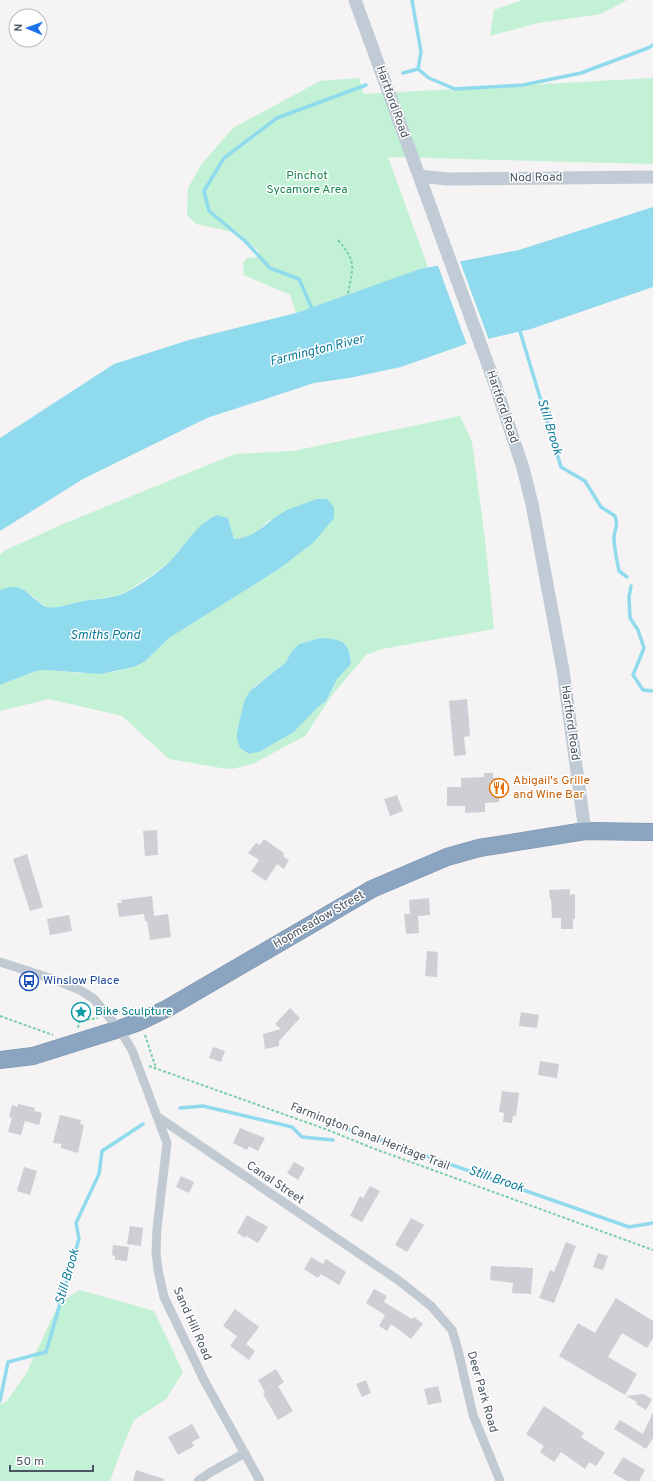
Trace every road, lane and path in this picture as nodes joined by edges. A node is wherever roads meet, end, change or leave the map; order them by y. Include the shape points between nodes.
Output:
1 (355, 0) edge
2 (419, 176) junction
3 (653, 177) edge
4 (338, 240) dead end
5 (348, 294) dead end
6 (585, 831) junction
7 (653, 832) edge
8 (0, 962) edge
9 (0, 1016) edge
10 (120, 1029) junction
11 (51, 1035) dead end
12 (146, 1038) dead end
13 (0, 1060) edge
14 (158, 1117) junction
15 (653, 1250) edge
16 (452, 1330) joint
17 (245, 1453) junction
18 (198, 1481) edge
19 (260, 1481) edge
20 (500, 1481) edge

1 - 2 main road, Hartford Road
2 - 3 main road, Nod Road via 446,179
2 - 6 main road, Hartford Road via 515,443 532,504 563,670
4 - 5 path via 350,255 353,265
6 - 7 highway, Hopmeadow Street
6 - 10 highway, Hopmeadow Street via 479,848 447,857 372,890 168,1008
8 - 10 street via 80,990 94,999
9 - 11 path
10 - 13 highway, Hopmeadow Street via 33,1056
10 - 14 street via 132,1050
12 - 15 path, Farmington Canal Heritage Trail via 156,1068
14 - 16 street, Canal Street via 398,1280 431,1306
14 - 17 street, Sand Hill Road via 167,1143 156,1252 164,1297 204,1380
16 - 20 street, Deer Park Road via 473,1415
17 - 18 street
17 - 19 street, Sand Hill Road

